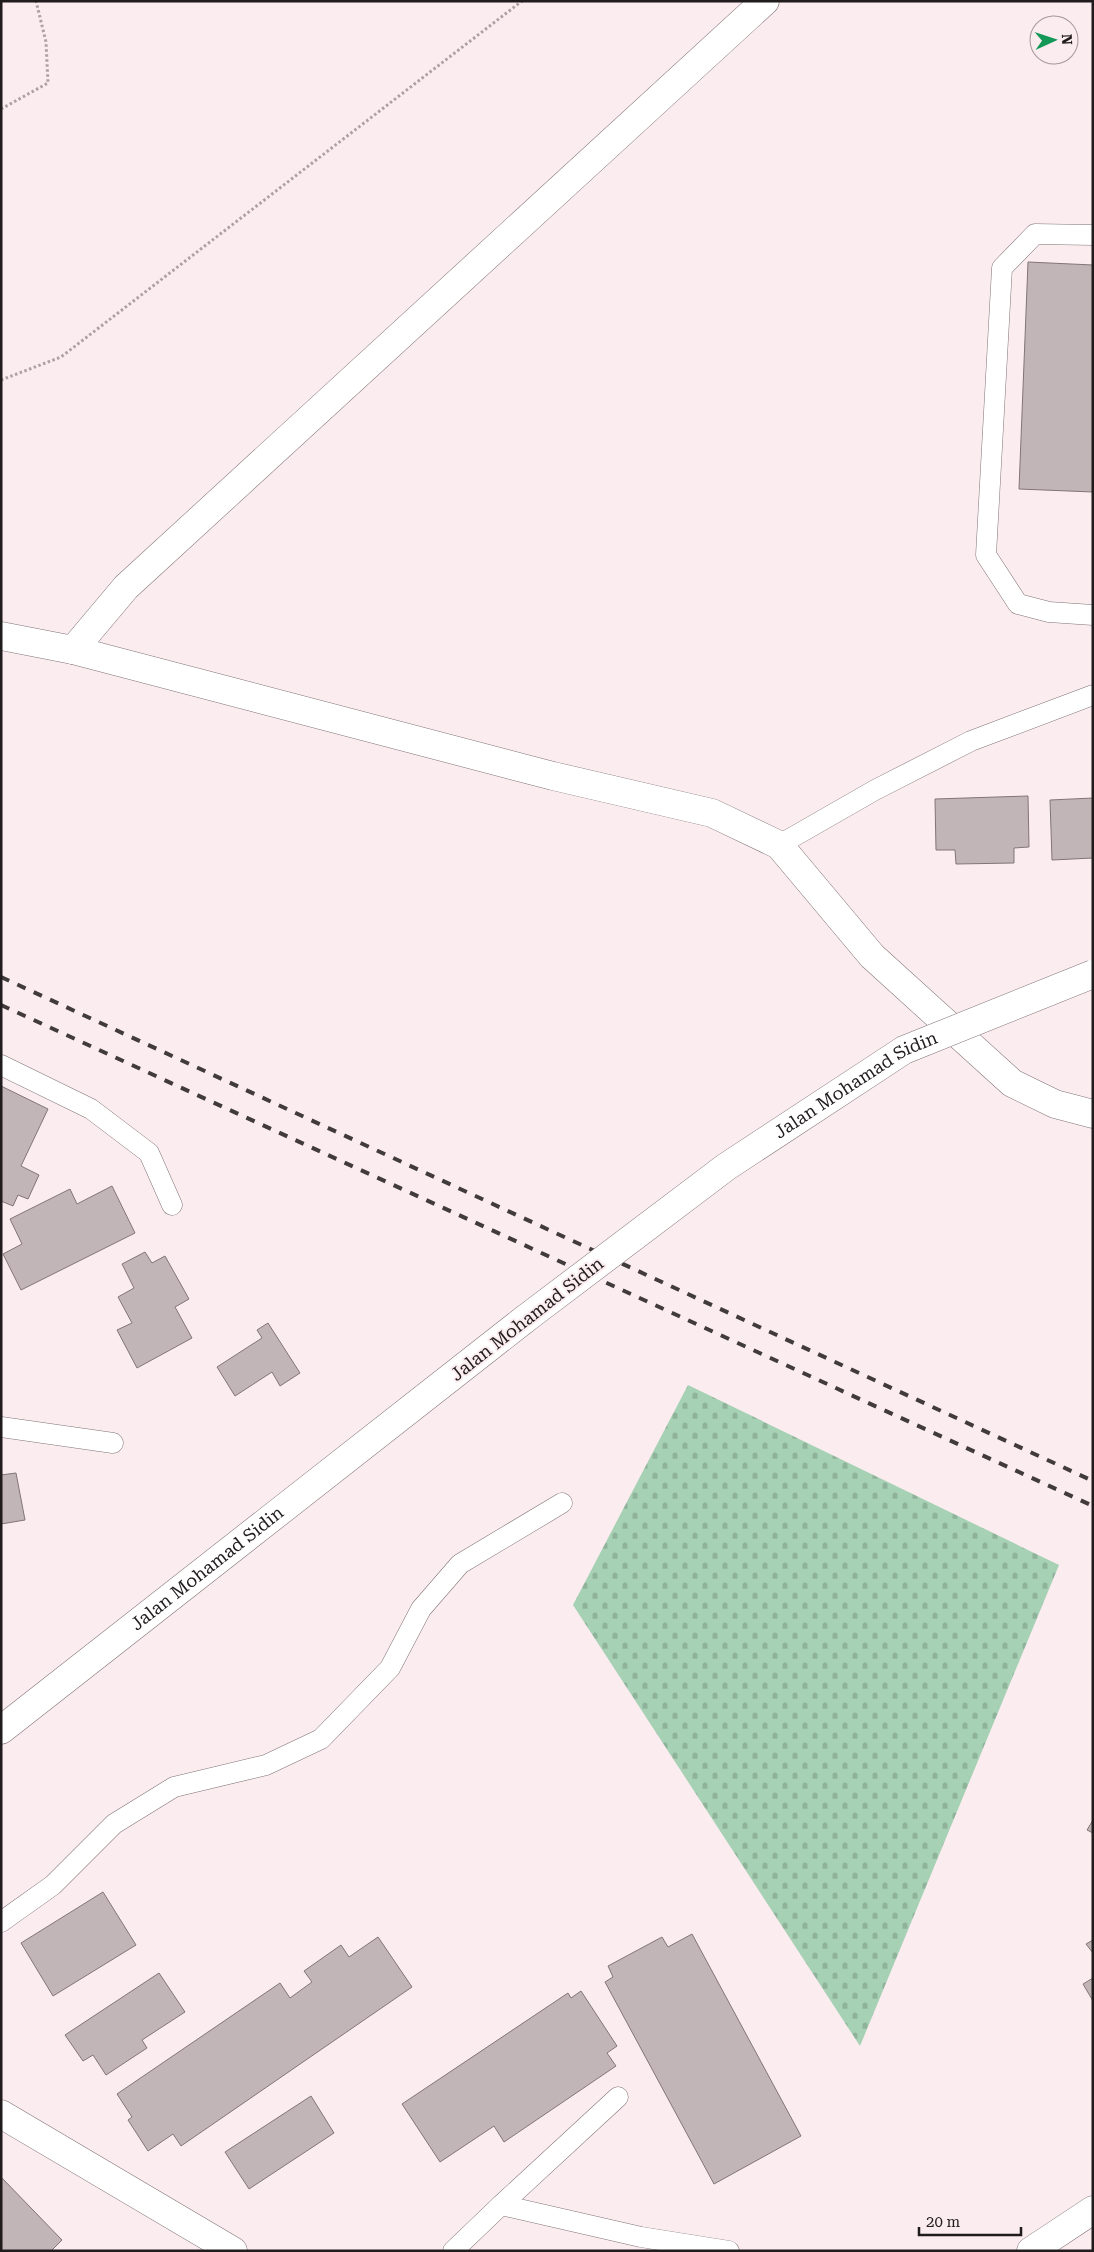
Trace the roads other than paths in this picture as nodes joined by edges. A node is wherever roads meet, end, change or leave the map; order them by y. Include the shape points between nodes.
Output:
1 (765, 1) edge
2 (1093, 235) edge
3 (1093, 615) edge
4 (1, 636) edge
5 (73, 650) junction
6 (1093, 695) edge
7 (779, 845) junction
8 (1093, 974) edge
9 (1, 1064) edge
10 (1093, 1114) edge
11 (172, 1205) dead end
12 (1, 1428) edge
13 (113, 1443) dead end
14 (562, 1503) dead end
15 (1, 1730) edge
16 (1, 1922) edge
17 (618, 2097) dead end
18 (1, 2114) edge
19 (501, 2205) junction
20 (1093, 2210) edge
21 (1041, 2248) edge
22 (233, 2251) edge
23 (453, 2251) edge
24 (729, 2251) edge

1 - 5 street via 126,587
2 - 3 lane via 1035,234 1002,268 986,555 1018,604 1049,612
4 - 5 street
5 - 7 street via 553,776 712,813
6 - 7 lane via 971,741 875,790
7 - 10 street via 872,956 1012,1083 1055,1104
8 - 15 street, Jalan Mohamad Sidin, bridge via 904,1050 726,1166 525,1319
9 - 11 lane via 91,1109 149,1153
12 - 13 lane
14 - 16 lane via 460,1564 421,1609 390,1668 321,1740 266,1764 174,1787 114,1824 53,1885
17 - 19 lane
18 - 22 street
19 - 23 lane
19 - 24 lane via 640,2237
20 - 21 street

